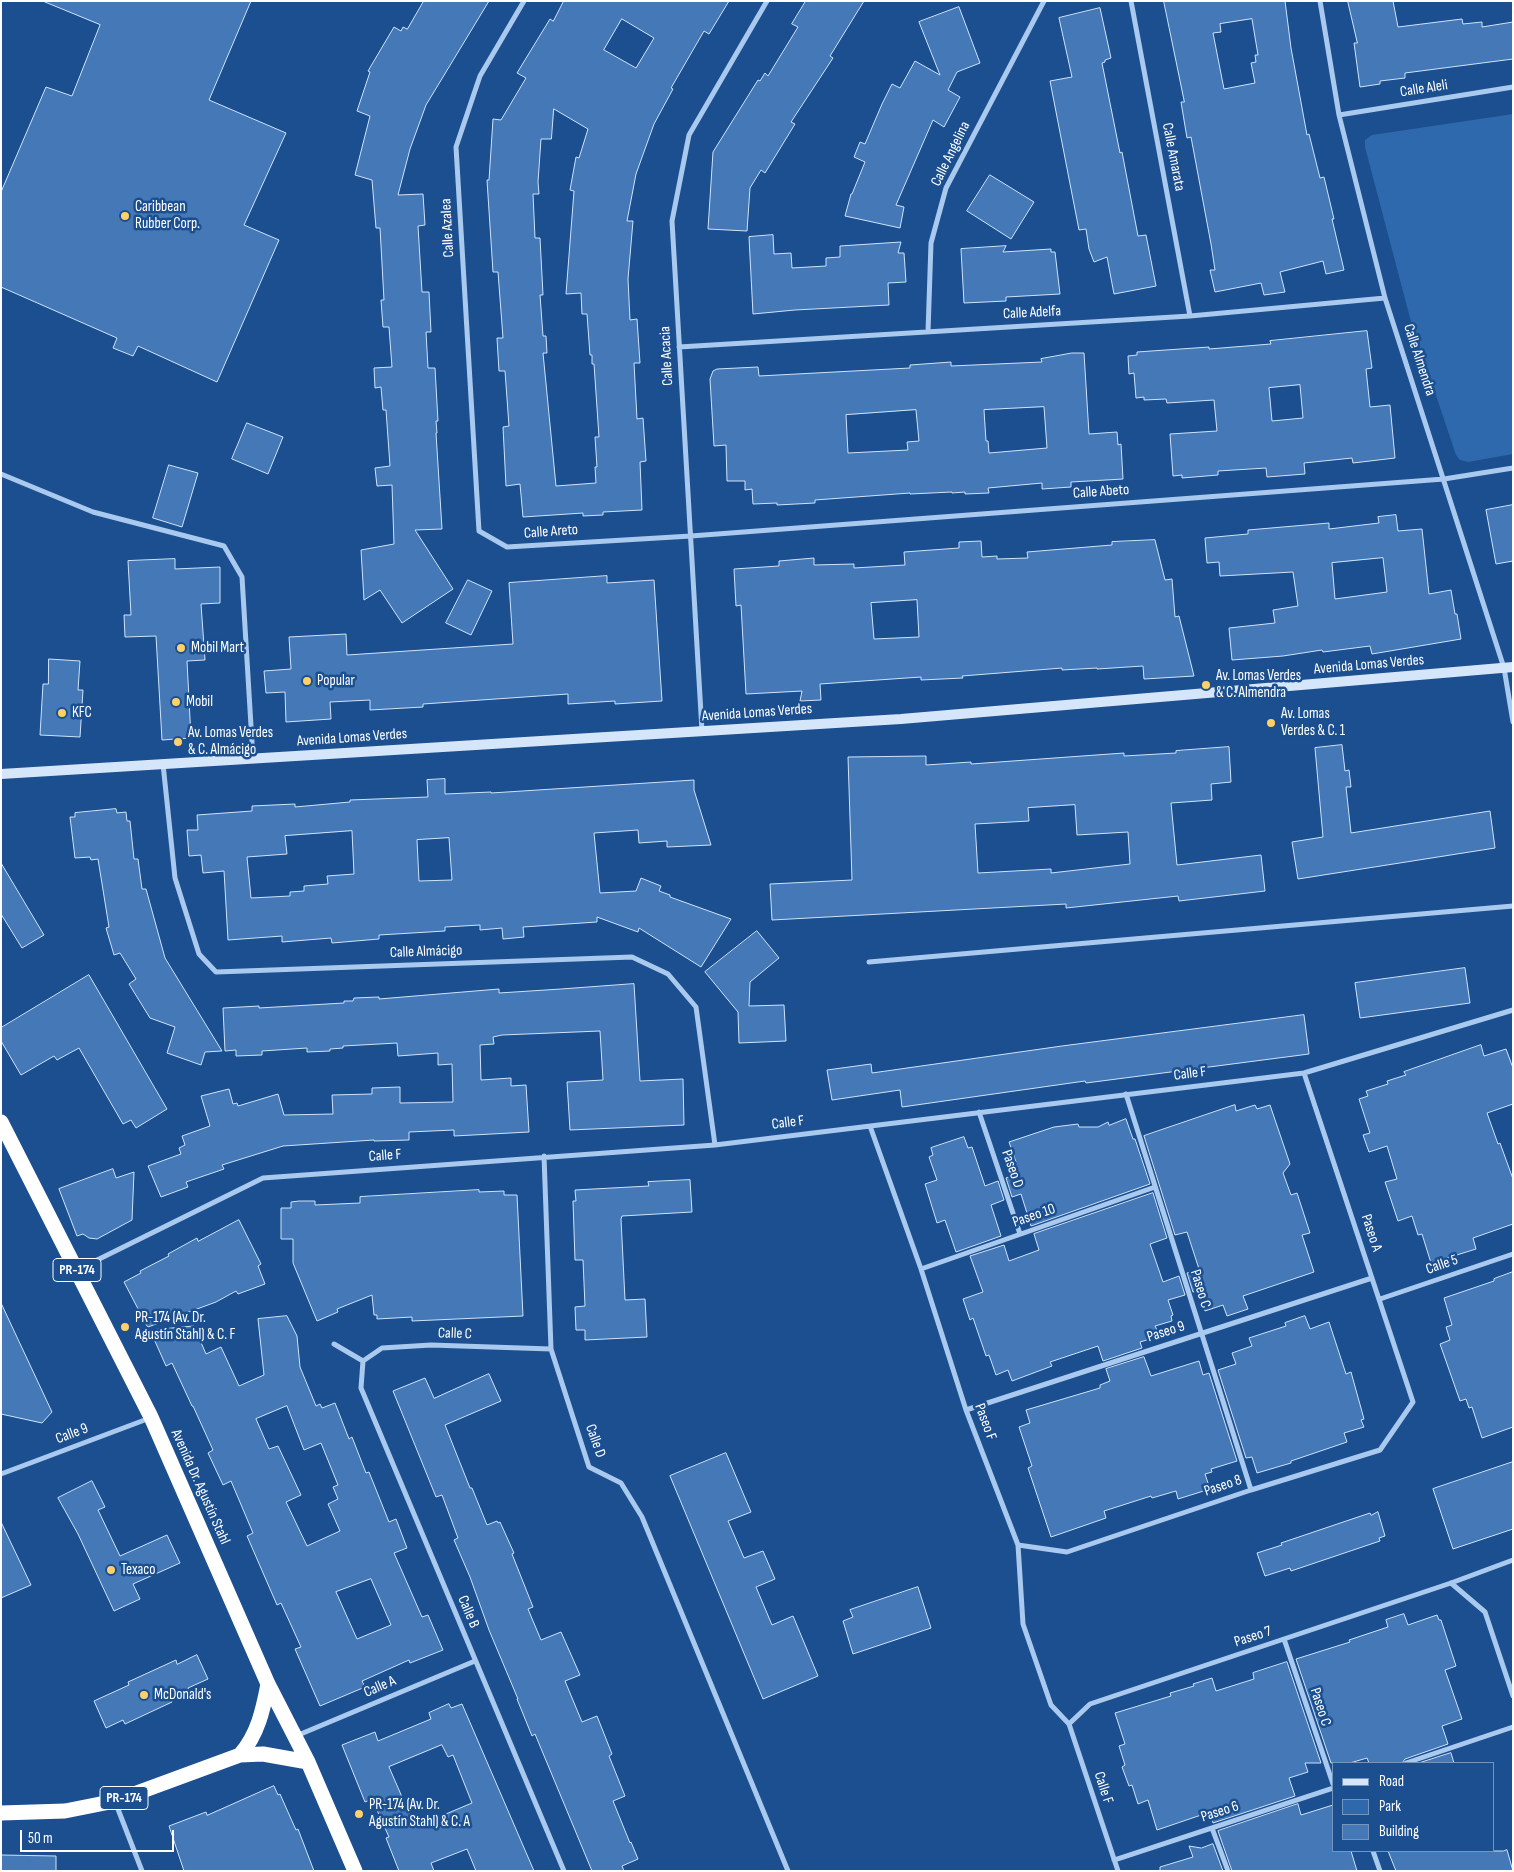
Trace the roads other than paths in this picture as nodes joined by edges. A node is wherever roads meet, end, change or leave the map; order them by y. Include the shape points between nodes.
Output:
1 (524, 1) edge
2 (767, 1) edge
3 (1044, 1) edge
4 (1131, 1) edge
5 (1320, 1) edge
6 (1513, 87) edge
7 (1339, 115) junction
8 (1385, 298) junction
9 (1190, 316) junction
10 (928, 332) junction
11 (679, 347) junction
12 (1513, 468) edge
13 (475, 470) joint
14 (1, 474) edge
15 (1444, 479) junction
16 (691, 536) junction
17 (1509, 668) edge
18 (1513, 722) edge
19 (702, 731) junction
20 (253, 759) junction
21 (163, 764) junction
22 (1, 774) edge
23 (1513, 906) edge
24 (870, 962) dead end
25 (1513, 1010) edge
26 (1304, 1072) junction
27 (1126, 1094) junction
28 (979, 1112) junction
29 (1, 1122) edge
30 (870, 1126) junction
31 (715, 1145) junction
32 (544, 1156) junction
33 (1155, 1187) junction
34 (1020, 1234) junction
35 (1513, 1254) edge
36 (921, 1269) junction
37 (77, 1270) junction
38 (1372, 1278) junction
39 (1380, 1299) junction
40 (1201, 1334) junction
41 (334, 1344) dead end
42 (551, 1349) junction
43 (364, 1361) junction
44 (1414, 1402) joint
45 (966, 1410) junction
46 (151, 1417) junction
47 (1, 1474) edge
48 (1251, 1490) junction
49 (1018, 1545) junction
50 (1513, 1560) edge
51 (1451, 1583) junction
52 (1284, 1639) junction
53 (475, 1660) junction
54 (268, 1684) junction
55 (1513, 1696) edge
56 (1069, 1724) junction
57 (1513, 1727) edge
58 (294, 1736) junction
59 (240, 1755) junction
60 (308, 1762) junction
61 (1409, 1762) edge
62 (1332, 1781) edge
63 (1332, 1788) edge
64 (115, 1801) junction
65 (1, 1813) edge
66 (1212, 1828) junction
67 (1373, 1852) edge
68 (1114, 1860) junction
69 (142, 1871) edge
70 (355, 1871) edge
71 (564, 1871) edge
72 (788, 1871) edge
73 (1118, 1871) edge
74 (1228, 1871) edge
75 (1380, 1871) edge

1 - 13 street, Calle Azalea via 480,76 456,147
2 - 11 street, Calle Acacia via 689,135 672,221
3 - 10 street, Calle Angelina via 946,188 931,243
4 - 9 street, Calle Amarata
5 - 7 street, Calle Almendra
6 - 7 street, Calle Aleli
7 - 8 street, Calle Almendra
8 - 9 street, Calle Adelfa
8 - 15 street, Calle Almendra
9 - 10 street, Calle Adelfa
10 - 11 street, Calle Adelfa
11 - 16 street, Calle Acacia
12 - 15 street, Calle Abeto
13 - 16 street, Calle Areto via 479,531 506,547
14 - 20 street via 93,512 224,546 242,577
15 - 16 street, Calle Abeto
15 - 17 street, Calle Almendra
16 - 19 street, Calle Acacia
17 - 18 street, Calle Almendra
17 - 19 street, Avenida Lomas Verdes via 901,719
19 - 20 street, Avenida Lomas Verdes
20 - 21 street, Avenida Lomas Verdes
21 - 22 street, Avenida Lomas Verdes
21 - 31 street, Calle Almácigo via 175,878 199,954 216,972 632,957 668,974 696,1007
23 - 24 street
25 - 26 street, Calle F
26 - 27 street, Calle F
26 - 38 street, Paseo A
27 - 28 street, Calle F
27 - 33 street, Paseo C
28 - 30 street, Calle F
28 - 34 street, Paseo D
29 - 37 highway, Avenida Dr. Agustín Stahl / PR-174
30 - 31 street, Calle F
30 - 36 street, Paseo F
31 - 32 street, Calle F
32 - 37 street, Calle F via 262,1178
32 - 42 street, Calle D
33 - 34 street, Paseo 10
33 - 40 street, Paseo C
34 - 36 street, Paseo 10
35 - 39 street, Calle 5
36 - 45 street, Paseo F
37 - 46 highway, Avenida Dr. Agustín Stahl / PR-174
38 - 39 street, Paseo A
38 - 40 street, Paseo 9
39 - 44 street, Paseo A
40 - 45 street, Paseo 9
40 - 48 street, Paseo C
41 - 43 street
42 - 43 street, Calle C via 431,1345 382,1348
42 - 72 street, Calle D via 589,1467 622,1483 642,1517
43 - 53 street, Calle B via 361,1388
44 - 48 street, Paseo 8 via 1380,1450
45 - 49 street, Paseo F
46 - 47 street, Calle 9
46 - 54 highway, Avenida Dr. Agustín Stahl / PR-174
48 - 49 street, Paseo 8 via 1067,1552
49 - 56 street, Paseo F via 1023,1624 1051,1705
50 - 51 street, Paseo 7
51 - 52 street, Paseo 7
51 - 55 street via 1485,1612
52 - 56 street, Paseo 7 via 1090,1704
52 - 62 street, Paseo C
53 - 58 street, Calle A
53 - 71 street, Calle B
54 - 58 highway, Avenida Dr. Agustín Stahl / PR-174
54 - 59 highway via 257,1728
56 - 68 street, Calle F
57 - 61 street
58 - 60 highway, Avenida Dr. Agustín Stahl / PR-174
59 - 60 highway, PR-174 via 263,1754
59 - 64 highway, PR-174
60 - 70 highway, Avenida Dr. Agustín Stahl / PR-174
63 - 66 street, Paseo 6
64 - 65 highway, PR-174 via 65,1811
64 - 69 street
66 - 68 street, Paseo 6
66 - 74 street
67 - 75 street
68 - 73 street

